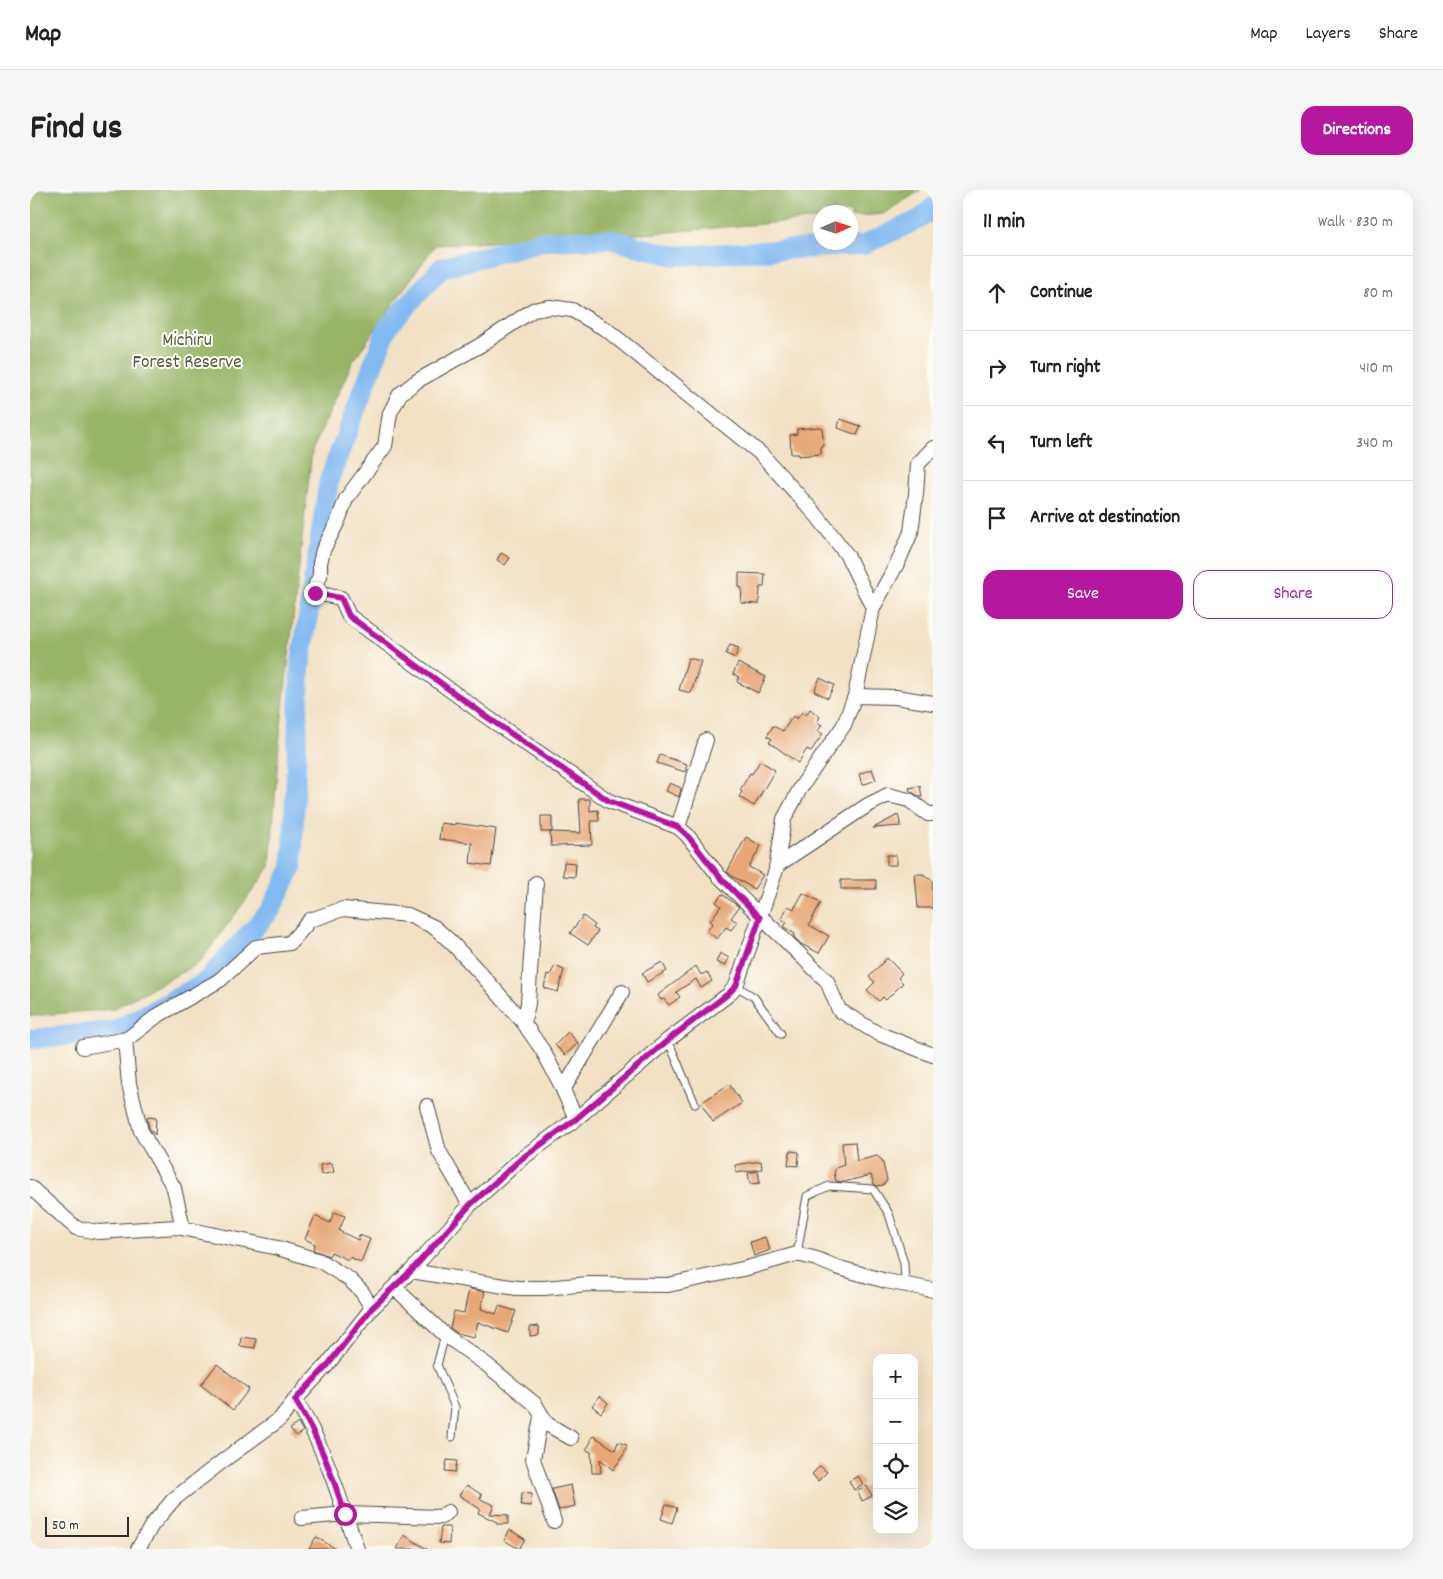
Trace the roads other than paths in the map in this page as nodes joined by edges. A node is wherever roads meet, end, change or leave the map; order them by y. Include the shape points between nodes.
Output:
1 (933, 448) edge
2 (874, 608) junction
3 (855, 696) junction
4 (933, 703) edge
5 (706, 740) dead end
6 (933, 814) edge
7 (678, 827) junction
8 (776, 866) junction
9 (536, 884) dead end
10 (760, 918) junction
11 (736, 986) junction
12 (622, 992) dead end
13 (523, 1022) junction
14 (780, 1034) dead end
15 (125, 1039) junction
16 (668, 1040) junction
17 (83, 1047) dead end
18 (933, 1055) edge
19 (563, 1090) junction
20 (695, 1104) dead end
21 (427, 1106) dead end
22 (576, 1119) junction
23 (30, 1187) edge
24 (470, 1205) junction
25 (183, 1228) junction
26 (797, 1254) junction
27 (411, 1271) junction
28 (905, 1285) junction
29 (394, 1286) junction
30 (933, 1290) edge
31 (372, 1308) junction
32 (445, 1335) junction
33 (295, 1400) junction
34 (541, 1417) junction
35 (452, 1437) dead end
36 (571, 1438) dead end
37 (448, 1512) dead end
38 (345, 1514) junction
39 (302, 1518) dead end
40 (554, 1521) dead end
41 (138, 1549) edge
42 (357, 1549) edge

1 - 2 street via 918,464 911,532
2 - 3 street
2 - 7 street via 847,555 818,517 761,454 607,330 572,310 550,307 533,310 479,346 417,380 400,394 390,412 385,446 346,499 323,550 315,593 341,598 349,616 609,801
3 - 4 street via 896,697
3 - 8 street via 844,725 801,787 784,819
5 - 7 street
6 - 8 street via 928,814 909,800 888,795
7 - 10 street
8 - 10 street
9 - 13 street via 528,1003
10 - 11 street
10 - 18 street via 827,981 839,1010 877,1033
11 - 14 lane via 754,998
11 - 16 street
12 - 19 street
13 - 15 street via 434,927 408,915 343,909 310,920 290,943 256,947 220,980 156,1016
13 - 19 street via 543,1050
15 - 17 street
15 - 25 street via 129,1084 141,1131 174,1188
16 - 20 lane
16 - 22 street
19 - 22 street
21 - 24 street via 439,1151
22 - 24 street via 521,1159
23 - 25 street via 76,1228 98,1232
24 - 27 street
25 - 31 street via 278,1248 320,1261 350,1279
26 - 27 street via 668,1285 589,1284 517,1288
26 - 28 street
26 - 28 lane via 808,1196 829,1186 873,1189 889,1214 904,1263
27 - 29 street
28 - 30 street
29 - 31 street
29 - 32 street
31 - 33 street via 327,1366
32 - 34 street via 535,1404
32 - 35 lane via 437,1365 455,1407
33 - 38 street via 322,1449
33 - 41 street via 280,1419 174,1500 152,1525
34 - 36 street via 546,1424
34 - 40 street via 532,1459
37 - 38 street via 441,1516
38 - 39 street
38 - 42 street

